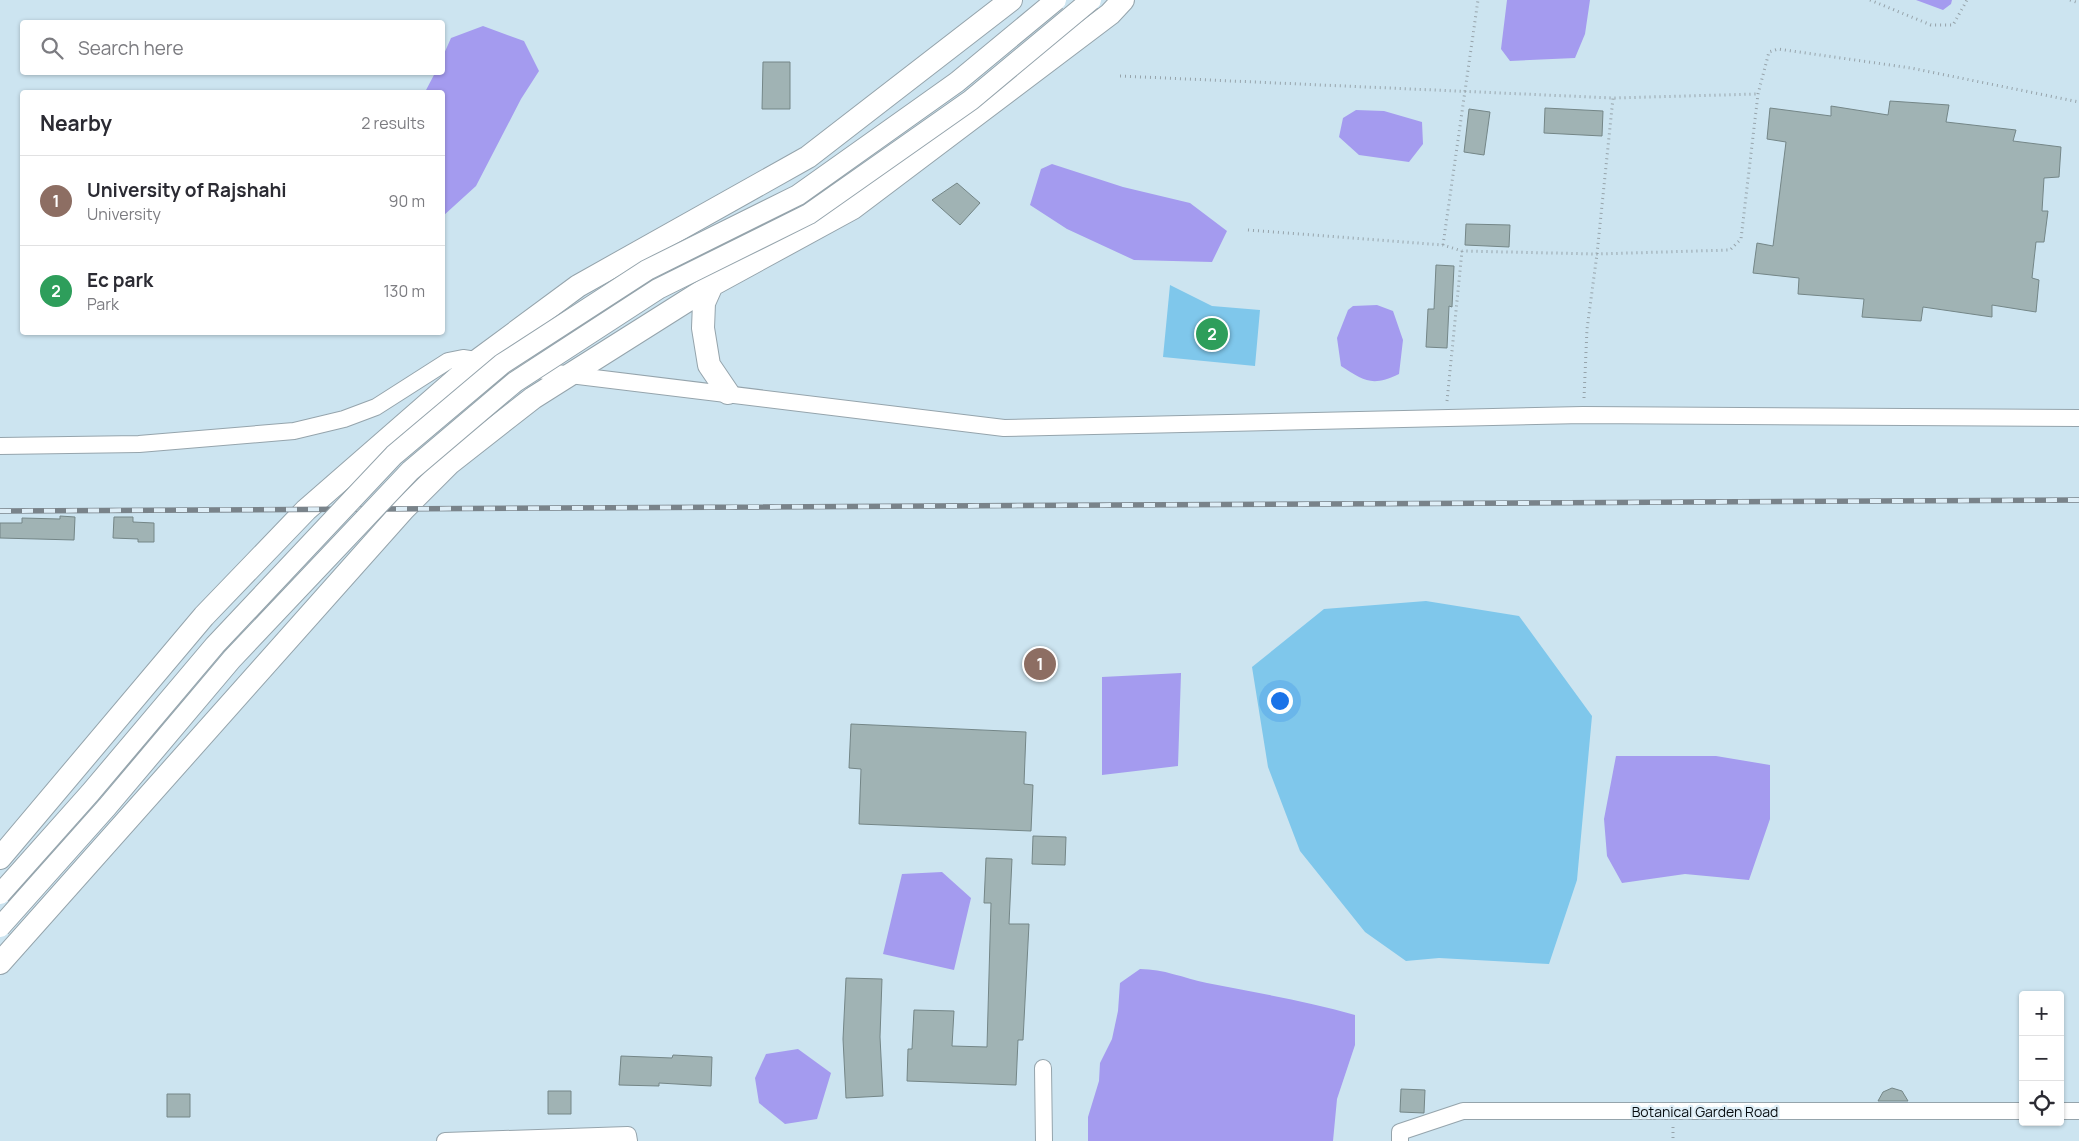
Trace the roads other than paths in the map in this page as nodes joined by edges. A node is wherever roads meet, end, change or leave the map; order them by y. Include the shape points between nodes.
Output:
1 (1011, 0) edge
2 (1056, 0) edge
3 (1091, 0) edge
4 (1123, 0) edge
5 (712, 285) junction
6 (478, 360) junction
7 (570, 375) junction
8 (728, 393) junction
9 (2079, 418) edge
10 (0, 446) edge
11 (0, 858) edge
12 (0, 894) edge
13 (0, 927) edge
14 (0, 963) edge
15 (1044, 1068) dead end
16 (2019, 1111) edge
17 (2064, 1111) edge
18 (2079, 1111) edge
19 (629, 1138) edge
20 (445, 1141) edge
21 (1044, 1141) edge
22 (1400, 1141) edge

1 - 6 main road via 808,157 578,286
2 - 12 street, bridge via 957,82 798,195 647,270 502,364 394,455 215,644
3 - 13 street, bridge via 970,100 809,214 650,294 515,382 410,471 232,659
4 - 5 main road via 1110,14 853,208
5 - 7 main road
5 - 8 main road via 704,303 703,328 709,365
6 - 7 street
6 - 10 street via 462,358 448,361 376,407 344,419 294,431 139,444
6 - 11 main road via 299,517 204,616
7 - 8 street
7 - 14 main road via 533,398 450,463 404,509
8 - 9 street via 1004,428 1583,415
15 - 21 street
16 - 22 street, Botanical Garden Road via 1463,1111 1400,1132
17 - 18 street
19 - 20 street

